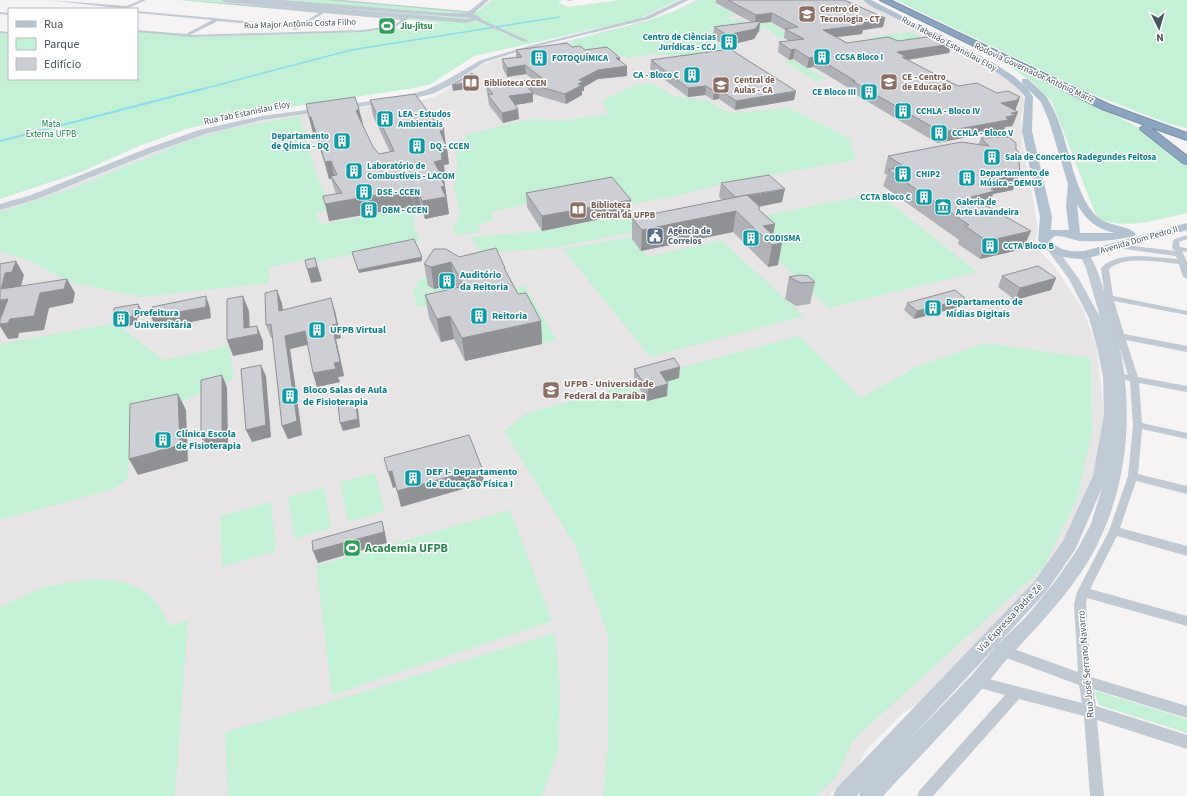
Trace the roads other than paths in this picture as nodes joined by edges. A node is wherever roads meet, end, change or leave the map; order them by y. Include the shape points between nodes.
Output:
1 (49, 0) edge
2 (144, 0) edge
3 (184, 0) edge
4 (224, 0) edge
5 (260, 0) edge
6 (328, 0) edge
7 (486, 0) edge
8 (567, 0) edge
9 (571, 0) edge
10 (686, 0) edge
11 (866, 0) edge
12 (872, 0) edge
13 (884, 0) edge
14 (893, 0) edge
15 (290, 1) edge
16 (236, 2) edge
17 (128, 7) junction
18 (125, 8) edge
19 (330, 9) junction
20 (372, 11) junction
21 (138, 12) edge
22 (324, 12) junction
23 (408, 17) junction
24 (472, 17) junction
25 (217, 20) junction
26 (299, 27) junction
27 (138, 31) edge
28 (288, 33) junction
29 (186, 35) junction
30 (514, 42) junction
31 (530, 45) junction
32 (500, 55) junction
33 (1106, 107) junction
34 (1187, 133) edge
35 (1187, 137) edge
36 (1187, 161) edge
37 (1073, 184) junction
38 (0, 207) edge
39 (1187, 219) edge
40 (1187, 226) edge
41 (1078, 236) junction
42 (1138, 236) junction
43 (1187, 237) edge
44 (1048, 243) junction
45 (1117, 246) junction
46 (1187, 250) edge
47 (1153, 251) junction
48 (1088, 254) junction
49 (1180, 255) junction
50 (1187, 277) edge
51 (1109, 298) junction
52 (1187, 313) edge
53 (1121, 336) junction
54 (1187, 349) edge
55 (1126, 378) junction
56 (1187, 389) edge
57 (1138, 425) junction
58 (1187, 436) edge
59 (1133, 476) junction
60 (1187, 490) edge
61 (1114, 532) junction
62 (1187, 551) edge
63 (1083, 592) junction
64 (1187, 621) edge
65 (1003, 651) junction
66 (1085, 681) junction
67 (978, 682) junction
68 (1017, 692) junction
69 (1090, 711) junction
70 (1187, 712) edge
71 (1187, 742) edge
72 (843, 796) edge
73 (869, 796) edge
74 (924, 796) edge
75 (1097, 796) edge

1 - 17 street
2 - 17 street
3 - 16 street
4 - 16 main road
5 - 15 main road
6 - 24 street
7 - 24 main road
8 - 9 street
10 - 31 main road, Rua Tab Estanislau Eloy via 647,18 553,42
11 - 44 main road, Rua Tabelião Estanislau Eloy via 989,64 1025,91 1029,97 1027,131 1046,217
12 - 37 main road, Rua Tabelião Estanislau Eloy via 986,57 1029,84 1044,101 1054,121
13 - 33 highway, Rodovia Governador Antônio Mariz
14 - 34 highway, Rodovia Governador Antônio Mariz via 1112,106
15 - 20 main road
16 - 19 main road
16 - 22 street
17 - 18 street
19 - 20 main road
19 - 22 street
20 - 23 main road
20 - 24 main road
21 - 25 street
22 - 23 street
22 - 26 street
23 - 24 main road
23 - 28 street, Rua Major Antônio Costa Filho via 393,27 362,31
24 - 30 main road
25 - 26 street
25 - 29 street
26 - 28 street
27 - 29 street, Rua Major Antônio Costa Filho
28 - 29 street, Rua Major Antônio Costa Filho
30 - 31 main road, Rua Tab Estanislau Eloy
30 - 32 main road, Rua Tab Estanislau Eloy
31 - 32 main road, Rua Tab Estanislau Eloy
32 - 38 main road, Rua Tab Estanislau Eloy via 483,61 429,92 401,99 262,118 202,132 41,194
33 - 35 highway, Rodovia Governador Antônio Mariz
33 - 36 highway via 1141,125
37 - 41 main road, Rua Tabelião Estanislau Eloy via 1071,206
37 - 42 main road via 1086,212 1095,222
39 - 42 main road, Avenida Dom Pedro II
40 - 42 main road, Avenida Dom Pedro II
41 - 42 main road, Avenida Dom Pedro II
41 - 44 main road, Avenida Dom Pedro II via 1059,232 1048,234
41 - 48 main road via 1093,245 1094,249
42 - 45 main road, Avenida Dom Pedro II
42 - 47 street
43 - 49 street via 1175,241
44 - 48 main road, Avenida Dom Pedro II via 1068,255
44 - 72 main road, Via Expressa Padre Zé via 1074,279 1091,312 1104,351 1112,415 1100,476 1069,544 1040,588
45 - 47 street
45 - 48 main road, Avenida Dom Pedro II
46 - 49 street
47 - 49 street
48 - 55 main road, Via Expressa Padre Zé
49 - 50 street
49 - 51 street, Rua José Serrano Navarro via 1108,264 1104,270
51 - 52 street
51 - 53 street, Rua José Serrano Navarro
53 - 54 street
53 - 55 street, Rua José Serrano Navarro
55 - 56 street
55 - 57 street, Rua José Serrano Navarro
55 - 65 main road, Via Expressa Padre Zé via 1115,468 1099,524 1083,555 1060,588 1032,622
57 - 58 street
57 - 59 street, Rua José Serrano Navarro
59 - 60 street
59 - 61 street, Rua José Serrano Navarro
61 - 62 street
61 - 63 street, Rua José Serrano Navarro
63 - 64 street
63 - 66 street, Rua José Serrano Navarro via 1080,604
65 - 66 street
65 - 67 main road, Via Expressa Padre Zé
66 - 69 street, Rua José Serrano Navarro
66 - 70 street
67 - 68 street
67 - 73 main road, Via Expressa Padre Zé
68 - 69 street
68 - 74 street
69 - 71 street
69 - 75 street, Rua José Serrano Navarro

